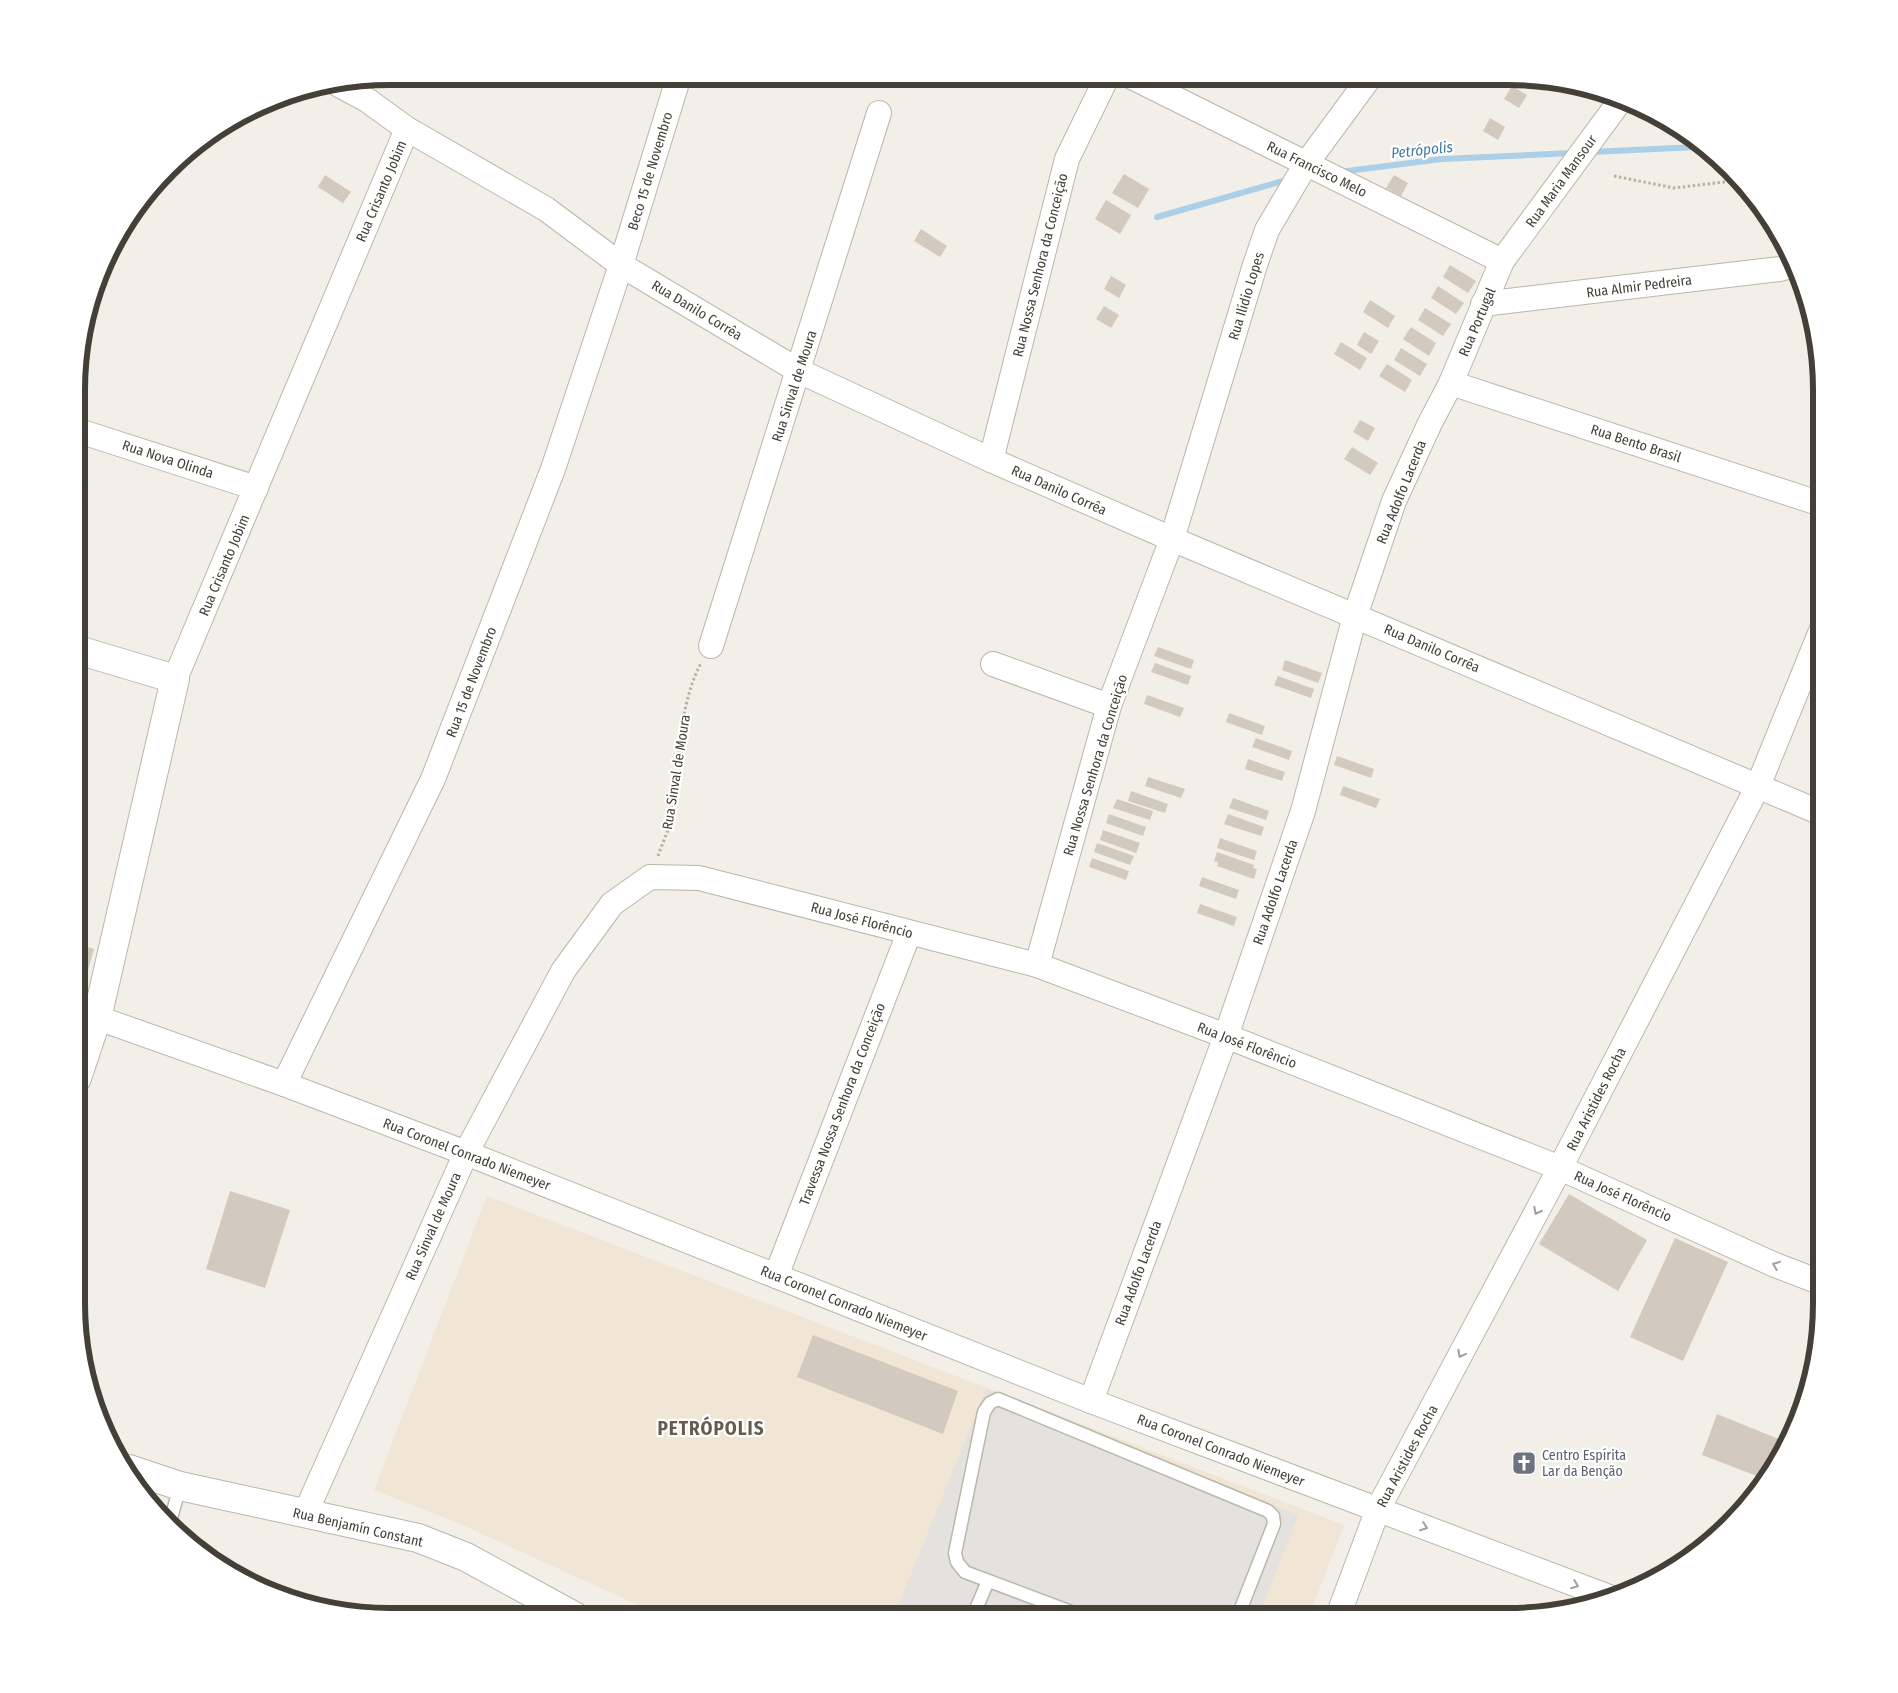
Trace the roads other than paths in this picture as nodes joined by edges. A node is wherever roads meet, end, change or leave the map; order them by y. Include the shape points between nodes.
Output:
1 (676, 85) edge
2 (1103, 85) edge
3 (1148, 85) edge
4 (1364, 85) edge
5 (346, 89) edge
6 (1617, 105) edge
7 (879, 113) dead end
8 (407, 129) junction
9 (1306, 164) junction
10 (1502, 261) junction
11 (621, 265) junction
12 (1787, 267) edge
13 (1483, 304) junction
14 (799, 371) junction
15 (1451, 383) junction
16 (85, 433) edge
17 (991, 460) junction
18 (256, 488) junction
19 (1813, 501) edge
20 (1172, 539) junction
21 (1355, 616) junction
22 (711, 646) road end
23 (1813, 651) edge
24 (85, 652) edge
25 (993, 664) dead end
26 (175, 679) junction
27 (1110, 706) junction
28 (1758, 786) junction
29 (1813, 810) edge
30 (650, 878) joint
31 (909, 933) junction
32 (1037, 965) junction
33 (87, 1014) edge
34 (85, 1027) edge
35 (1226, 1036) junction
36 (284, 1084) junction
37 (466, 1153) junction
38 (1560, 1168) junction
39 (776, 1276) junction
40 (1813, 1280) edge
41 (1091, 1401) junction
42 (135, 1471) edge
43 (180, 1486) junction
44 (1378, 1509) junction
45 (305, 1514) junction
46 (172, 1516) edge
47 (988, 1581) junction
48 (1600, 1594) edge
49 (560, 1608) edge
50 (976, 1608) edge
51 (1061, 1608) edge
52 (1241, 1608) edge
53 (1341, 1608) edge

1 - 11 street, Beco 15 de Novembro
2 - 17 street, Rua Nossa Senhora da Conceição via 1067,159
3 - 9 street, Rua Francisco Melo
4 - 9 street, Rua Ilídio Lopes
5 - 8 street, Rua Danilo Corrêa
6 - 10 street, Rua Maria Mansour
7 - 14 street, Rua Sinval de Moura
8 - 11 street, Rua Danilo Corrêa via 546,209
8 - 18 street, Rua Crisanto Jobim
9 - 10 street, Rua Francisco Melo
9 - 20 street, Rua Ilídio Lopes via 1267,230
10 - 13 street, Rua Portugal
11 - 14 street, Rua Danilo Corrêa
11 - 36 street, Rua 15 de Novembro via 553,469 433,779
12 - 13 street, Rua Almir Pedreira
13 - 15 street, Rua Portugal
14 - 17 street, Rua Danilo Corrêa
14 - 22 street, Rua Sinval de Moura
15 - 19 street, Rua Bento Brasil
15 - 21 street, Rua Adolfo Lacerda via 1394,501
16 - 18 street, Rua Nova Olinda
17 - 20 street, Rua Danilo Corrêa
18 - 26 street, Rua Crisanto Jobim
20 - 21 street, Rua Danilo Corrêa
20 - 27 street, Rua Nossa Senhora da Conceição
21 - 28 street, Rua Danilo Corrêa
21 - 35 street, Rua Adolfo Lacerda via 1303,812
23 - 28 street, Rua Aristides Rocha
24 - 26 street
25 - 27 street
26 - 33 street, Rua Crisanto Jobim
27 - 32 street, Rua Nossa Senhora da Conceição
28 - 29 street, Rua Danilo Corrêa
28 - 38 street, Rua Aristides Rocha
30 - 31 street, Rua José Florêncio via 699,878
30 - 37 street, Rua Sinval de Moura via 612,904 563,971
31 - 32 street, Rua José Florêncio
31 - 39 street, Travessa Nossa Senhora da Conceição
32 - 35 street, Rua José Florêncio
33 - 34 street, Rua Crisanto Jobim
33 - 36 street, Rua Coronel Conrado Niemeyer
35 - 38 street, Rua José Florêncio
35 - 41 street, Rua Adolfo Lacerda
36 - 37 street, Rua Coronel Conrado Niemeyer
37 - 39 street, Rua Coronel Conrado Niemeyer
37 - 45 street, Rua Sinval de Moura
40 -> 38 street, Rua José Florêncio
38 -> 44 street, Rua Aristides Rocha
39 - 41 street, Rua Coronel Conrado Niemeyer
41 - 44 street, Rua Coronel Conrado Niemeyer
42 - 43 street, Rua Benjamín Constant
43 - 45 street, Rua Benjamín Constant
43 - 46 lane
44 -> 48 street, Rua Coronel Conrado Niemeyer
44 - 53 street, Rua Aristides Rocha
45 - 49 street, Rua Benjamín Constant via 418,1538 466,1557
47 - 50 lane
47 - 51 lane
47 - 52 lane via 966,1572 957,1562 955,1552 984,1412 990,1403 998,1399 1268,1511 1274,1524

